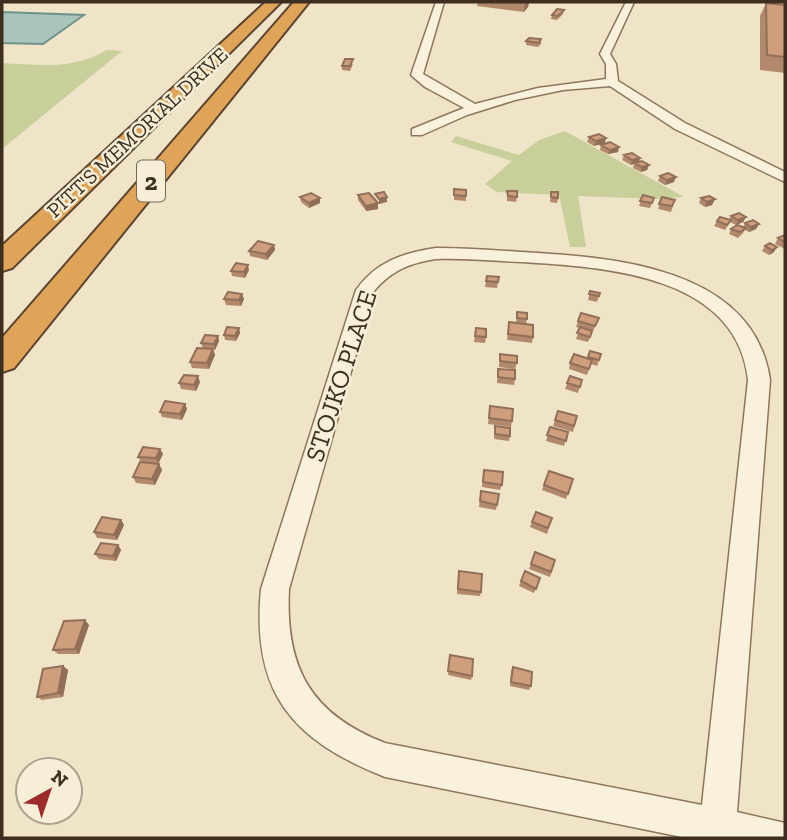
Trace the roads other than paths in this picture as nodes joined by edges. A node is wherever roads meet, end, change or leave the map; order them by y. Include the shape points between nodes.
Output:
1 (262, 2) edge
2 (274, 2) edge
3 (302, 2) edge
4 (321, 2) edge
5 (440, 2) edge
6 (630, 2) edge
7 (251, 25) junction
8 (270, 42) junction
9 (612, 82) junction
10 (477, 110) junction
11 (417, 132) dead end
12 (785, 178) edge
13 (2, 262) edge
14 (2, 360) edge
15 (718, 826) junction
16 (777, 838) edge

1 - 7 highway
2 - 7 highway, PITT'S MEMORIAL DRIVE / 2
3 - 8 highway, PITT'S MEMORIAL DRIVE / 2
4 - 8 highway
5 - 10 street via 417,75
6 - 9 street via 606,54
7 - 13 highway, PITT'S MEMORIAL DRIVE / 2
8 - 14 highway, PITT'S MEMORIAL DRIVE / 2
9 - 10 street via 563,84
9 - 12 street via 680,126
10 - 11 street
15 - 15 street, STOJKO PLACE via 358,752 332,737 292,693 273,642 275,589 365,290 387,268 409,258 453,253 620,264 698,293 726,314 747,340 759,380
15 - 16 street, STOJKO PLACE

